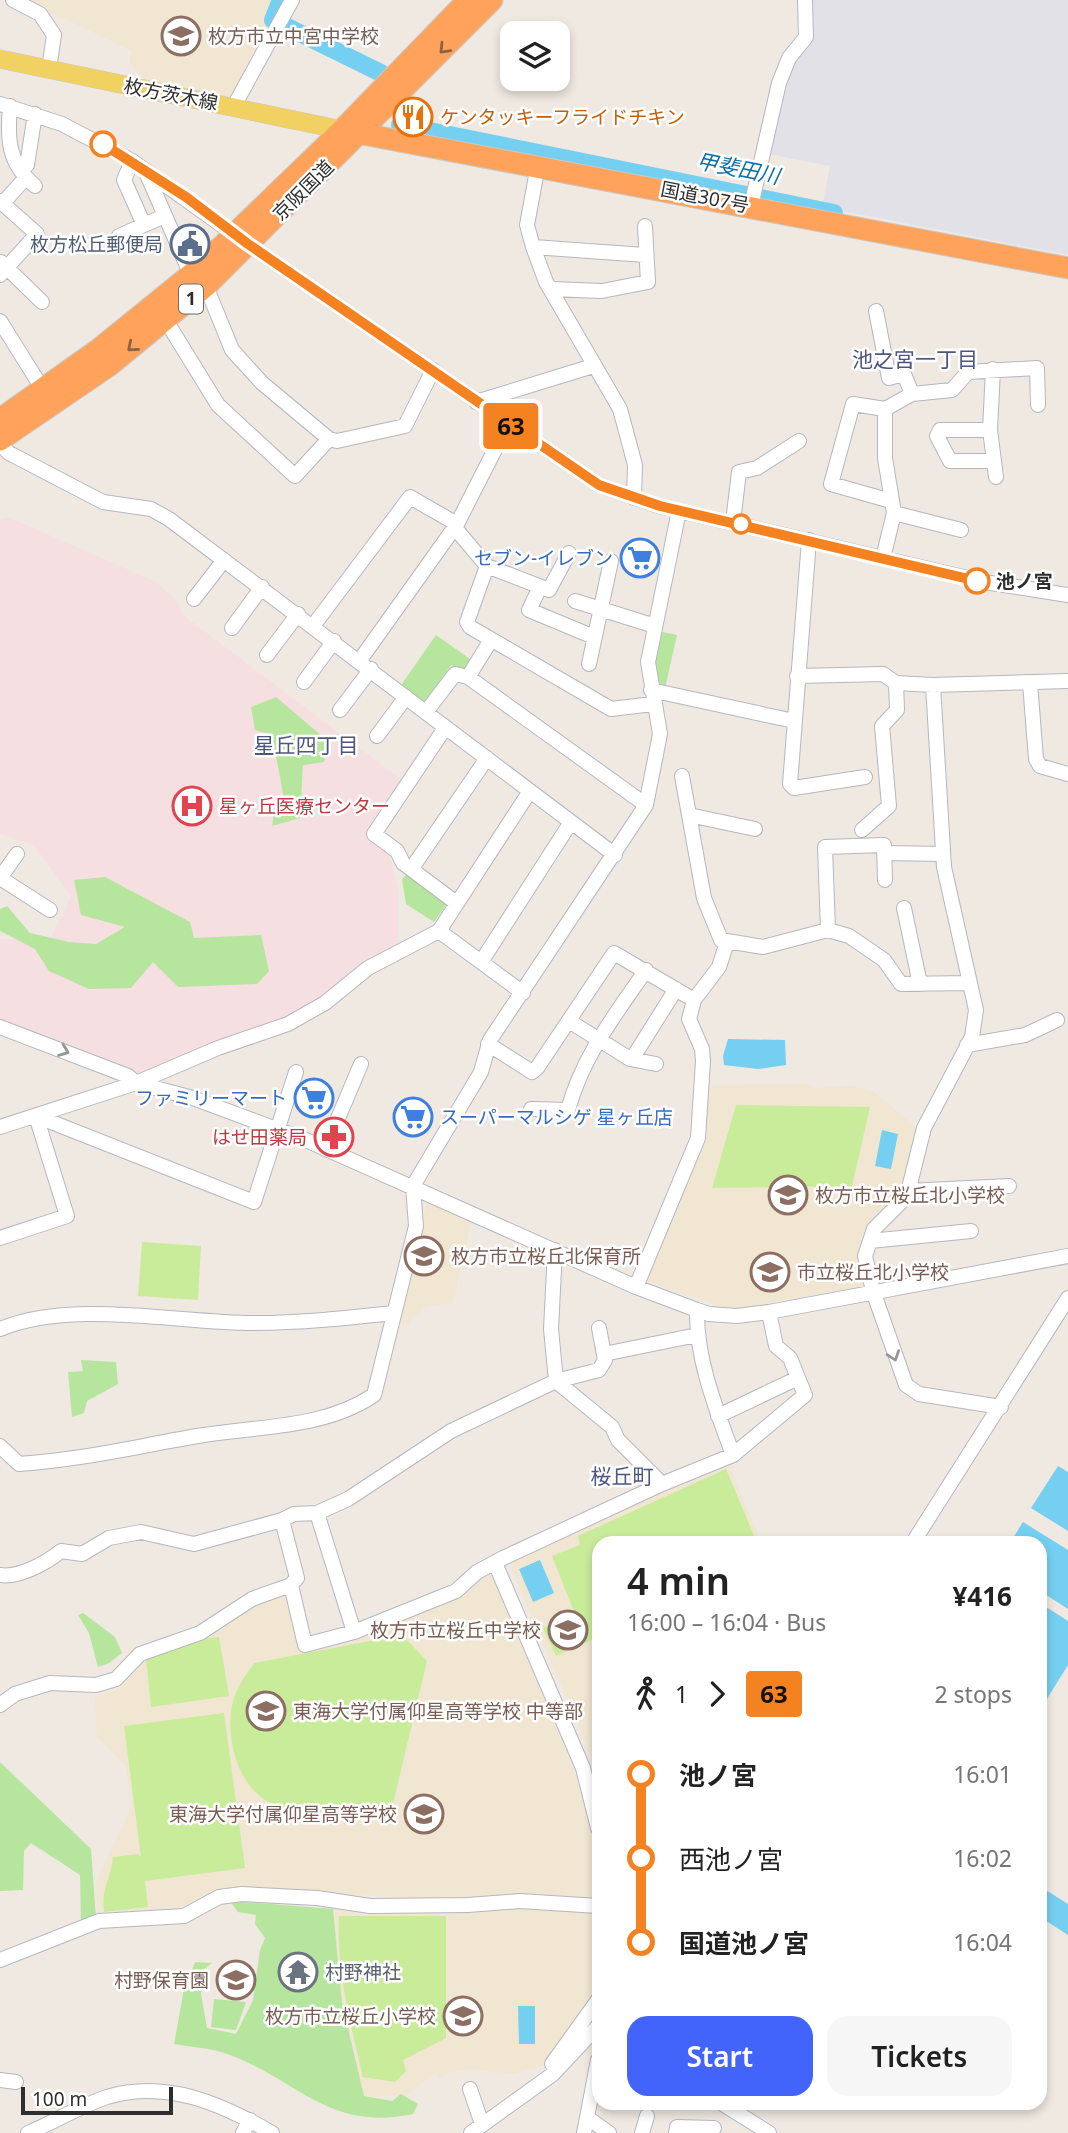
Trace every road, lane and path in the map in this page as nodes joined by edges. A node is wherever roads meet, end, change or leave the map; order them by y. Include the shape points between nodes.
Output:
1 (13, 0) edge
2 (468, 0) edge
3 (492, 0) edge
4 (805, 0) edge
5 (290, 4) edge
6 (0, 59) edge
7 (49, 69) junction
8 (5, 105) edge
9 (234, 106) junction
10 (36, 114) junction
11 (351, 132) junction
12 (27, 165) dead end
13 (138, 165) junction
14 (538, 165) junction
15 (1, 202) edge
16 (751, 206) junction
17 (164, 216) junction
18 (144, 225) junction
19 (645, 226) dead end
20 (119, 236) dead end
21 (242, 239) junction
22 (533, 247) junction
23 (645, 255) junction
24 (2, 268) edge
25 (1068, 268) edge
26 (198, 280) junction
27 (551, 289) junction
28 (42, 302) dead end
29 (876, 311) dead end
30 (165, 319) junction
31 (0, 321) edge
32 (593, 366) junction
33 (993, 369) junction
34 (433, 370) junction
35 (42, 388) junction
36 (912, 394) junction
37 (476, 402) junction
38 (1038, 405) dead end
39 (884, 409) junction
40 (0, 419) edge
41 (508, 424) junction
42 (990, 430) junction
43 (329, 439) junction
44 (799, 441) dead end
45 (0, 442) edge
46 (993, 461) junction
47 (996, 477) dead end
48 (634, 498) junction
49 (893, 507) junction
50 (679, 511) junction
51 (733, 522) junction
52 (456, 526) junction
53 (961, 530) dead end
54 (808, 540) junction
55 (569, 553) dead end
56 (883, 558) junction
57 (224, 560) junction
58 (611, 561) dead end
59 (487, 566) junction
60 (262, 587) junction
61 (540, 587) junction
62 (1068, 595) edge
63 (194, 599) dead end
64 (575, 601) dead end
65 (599, 610) junction
66 (298, 614) junction
67 (313, 626) junction
68 (655, 626) junction
69 (232, 628) dead end
70 (594, 637) junction
71 (491, 640) junction
72 (334, 642) junction
73 (267, 655) dead end
74 (365, 664) junction
75 (589, 664) dead end
76 (797, 676) junction
77 (468, 677) junction
78 (1068, 681) edge
79 (304, 682) dead end
80 (896, 683) junction
81 (1030, 683) junction
82 (933, 685) junction
83 (406, 697) junction
84 (652, 697) junction
85 (340, 710) dead end
86 (426, 712) junction
87 (794, 721) junction
88 (446, 728) junction
89 (377, 736) dead end
90 (486, 758) junction
91 (1068, 774) edge
92 (682, 776) dead end
93 (865, 777) dead end
94 (530, 792) junction
95 (646, 805) junction
96 (689, 816) junction
97 (571, 822) junction
98 (755, 829) dead end
99 (862, 830) dead end
100 (884, 853) junction
101 (943, 853) junction
102 (17, 854) dead end
103 (615, 855) junction
104 (412, 869) junction
105 (0, 878) edge
106 (885, 880) dead end
107 (455, 902) junction
108 (904, 908) dead end
109 (50, 910) dead end
110 (828, 930) junction
111 (439, 931) junction
112 (727, 942) junction
113 (481, 962) junction
114 (646, 970) junction
115 (968, 983) junction
116 (920, 984) junction
117 (676, 989) junction
118 (523, 993) junction
119 (694, 1000) junction
120 (1057, 1020) dead end
121 (569, 1021) junction
122 (0, 1027) edge
123 (598, 1040) junction
124 (488, 1044) junction
125 (967, 1045) junction
126 (632, 1059) junction
127 (361, 1065) dead end
128 (656, 1065) dead end
129 (296, 1072) dead end
130 (136, 1083) junction
131 (531, 1109) dead end
132 (36, 1116) junction
133 (0, 1127) edge
134 (277, 1130) junction
135 (325, 1149) junction
136 (413, 1186) junction
137 (1009, 1186) dead end
138 (908, 1191) junction
139 (971, 1231) dead end
140 (0, 1238) edge
141 (870, 1241) junction
142 (555, 1250) junction
143 (1068, 1256) edge
144 (636, 1287) junction
145 (873, 1291) junction
146 (1068, 1298) edge
147 (697, 1310) junction
148 (769, 1312) junction
149 (393, 1313) junction
150 (599, 1328) dead end
151 (0, 1329) edge
152 (697, 1335) junction
153 (604, 1354) junction
154 (798, 1378) junction
155 (556, 1381) junction
156 (1001, 1406) junction
157 (718, 1416) junction
158 (0, 1446) edge
159 (733, 1455) junction
160 (662, 1484) junction
161 (317, 1513) junction
162 (282, 1520) junction
163 (917, 1536) edge
164 (495, 1563) junction
165 (0, 1575) edge
166 (292, 1586) junction
167 (354, 1632) junction
168 (0, 1705) edge
169 (592, 1804) edge
170 (592, 1906) edge
171 (0, 1960) edge
172 (592, 2009) edge
173 (592, 2032) edge
174 (0, 2080) edge
175 (16, 2082) dead end
176 (541, 2082) junction
177 (470, 2089) dead end
178 (592, 2095) edge
179 (720, 2110) edge
180 (732, 2110) edge
181 (647, 2116) dead end
182 (588, 2118) junction
183 (60, 2126) edge
184 (246, 2127) edge
185 (477, 2128) edge
186 (713, 2131) edge
187 (28, 2133) edge
188 (272, 2133) edge
189 (584, 2133) edge
190 (609, 2133) edge
191 (642, 2133) edge
192 (676, 2133) edge
193 (769, 2133) edge

1 - 7 street via 40,14 54,34
2 - 11 highway, 京阪国道 / 1
3 -> 11 highway, 京阪国道 / 1
4 - 16 street via 806,37 789,58 779,83
5 - 9 street
6 - 7 main road, 枚方茨木線
7 - 9 main road, 枚方茨木線
8 - 10 street
8 - 15 street via 10,154 28,185
9 - 11 main road, 枚方茨木線
10 - 12 street
10 - 13 street via 97,140
11 - 14 highway, 国道307号
11 - 21 highway, 京阪国道 / 1
13 - 17 street
13 - 18 street via 124,180
13 - 21 street
14 - 16 highway, 国道307号
14 - 22 street via 527,225
15 - 24 street via 37,234
16 - 25 highway, 国道307号
17 - 18 street
17 - 26 street
18 - 20 street
19 - 23 street
21 - 26 highway, 京阪国道 / 1
21 - 34 street
22 - 23 street
22 - 27 street
23 - 27 street via 648,282 602,291
24 - 28 street
26 - 30 highway, 京阪国道 / 1
26 - 35 highway, 京阪国道 / 1
26 - 43 street via 232,349 262,383
27 - 32 street
29 - 36 street via 889,379 904,374
30 - 43 street via 218,405 295,476
30 -> 45 highway, 京阪国道 / 1 via 110,365
31 - 35 street
32 - 37 street
32 - 48 street via 624,422 635,466
33 - 36 street via 968,372 952,390
33 - 38 street via 1037,368
33 - 42 street
34 - 37 street
34 - 43 street via 405,425
35 - 40 highway, 京阪国道 / 1
36 - 39 street
37 - 41 street
39 - 49 street
39 - 49 street via 853,404 831,484
41 - 48 street via 579,474
41 - 52 street
42 - 46 street
42 - 46 street via 940,430 937,436 950,461
44 - 51 street via 757,468 739,472
45 - 57 street via 9,453 103,502 151,509
46 - 47 street
48 - 50 street
49 - 53 street
49 - 56 street
50 - 51 street
50 - 68 street
51 - 54 street
52 - 59 street
52 - 67 street via 410,497
52 - 74 street
54 - 56 street
54 - 76 street
55 - 61 street via 549,590
56 - 62 street via 1000,586
57 - 60 street
57 - 63 street
58 - 65 street
59 - 61 street
59 - 71 street via 467,622
60 - 66 street
60 - 69 street
61 - 70 street via 529,610
64 - 65 street
65 - 68 street
65 - 70 street
66 - 67 street
66 - 73 street
67 - 72 street
68 - 84 street via 648,662
70 - 75 street
71 - 77 street
71 - 84 street via 611,709
72 - 74 street
72 - 79 street
74 - 83 street
74 - 85 street
76 - 80 street via 883,674
76 - 87 street
77 - 86 street via 454,674
77 - 95 street
78 - 81 street
80 - 82 street
80 - 99 street via 897,709 882,726 889,806
81 - 82 street
81 - 91 street via 1036,759 1040,766
82 - 101 street
83 - 86 street
83 - 89 street
84 - 87 street
84 - 95 street via 660,734
86 - 88 street
87 - 93 street via 790,784 794,788
88 - 90 street
88 - 104 street via 374,834
90 - 94 street
90 - 104 street
92 - 96 street
94 - 97 street
94 - 107 street
95 - 103 street
96 - 98 street
96 - 112 street via 704,898 721,940
97 - 103 street
97 - 113 street
100 - 101 street
100 - 106 street
100 - 110 street via 884,845 825,847
101 - 115 street
102 - 105 street
103 - 118 street
104 - 107 street
105 - 109 street
107 - 111 street
108 - 116 street
110 - 112 street via 763,947
110 - 116 street via 849,936 884,960 901,984
111 - 113 street
111 - 130 street via 368,968 325,1003 288,1024
112 - 119 street via 719,967
113 - 118 street
114 - 117 street
114 - 121 street via 614,953
114 - 123 street
115 - 116 street
115 - 125 street via 976,1010
117 - 119 street
117 - 126 street
118 - 124 street
119 - 144 street via 689,1019 703,1061 698,1138
120 - 125 street via 1025,1035
121 - 123 street
121 - 124 street via 532,1072
122 -> 130 street
123 - 126 street
123 - 131 street via 576,1081 568,1110
124 - 136 street via 481,1072
125 - 138 street via 924,1128
126 - 128 street
127 - 135 street
129 - 134 street
130 - 132 street
130 - 134 street via 193,1098
132 - 133 street
132 - 134 street via 254,1202
132 - 140 street via 67,1216
134 - 135 street
135 - 136 street
136 - 142 street
136 - 149 street via 416,1226
137 - 138 street
138 - 141 street via 874,1229
139 - 141 street
141 - 145 street via 865,1256
142 - 144 street
142 - 155 street via 551,1329
143 - 145 street
144 - 147 street
145 - 148 street
145 -> 156 street via 906,1385 919,1394
146 - 156 street
147 - 148 street via 737,1316
147 - 152 street
148 - 154 street via 776,1346 790,1359
149 - 151 street via 252,1323 101,1314 19,1321
149 - 158 street via 374,1395 325,1418 68,1461 19,1464
150 - 153 street
152 - 153 street
152 - 157 street
153 - 155 street via 599,1370
154 - 157 street
154 - 159 street via 805,1395
155 - 160 street via 612,1427 618,1440
155 - 161 street via 451,1431 348,1499
156 - 163 street
157 - 159 street
159 - 160 street
160 - 164 street
161 - 162 street via 294,1514
161 - 167 street
162 - 165 street via 194,1544 141,1532 118,1536 82,1554 61,1551 46,1563
162 - 166 street via 297,1578
164 - 167 street via 456,1591
164 - 169 street via 583,1768
166 - 167 street via 305,1645
166 - 168 street via 252,1599 200,1633 140,1654 116,1679 96,1685 50,1683 15,1694
170 - 171 street via 520,1901 370,1906 242,1894 219,1897 184,1916 99,1921
172 - 176 street
173 - 176 street
174 - 175 street
176 - 185 street
177 - 185 street
178 - 182 street
179 - 186 street
180 - 193 street
181 - 191 street
182 - 189 street
182 - 190 street
183 - 184 street via 108,2097 181,2092
183 - 187 street
184 - 188 street
186 - 192 street via 677,2127

